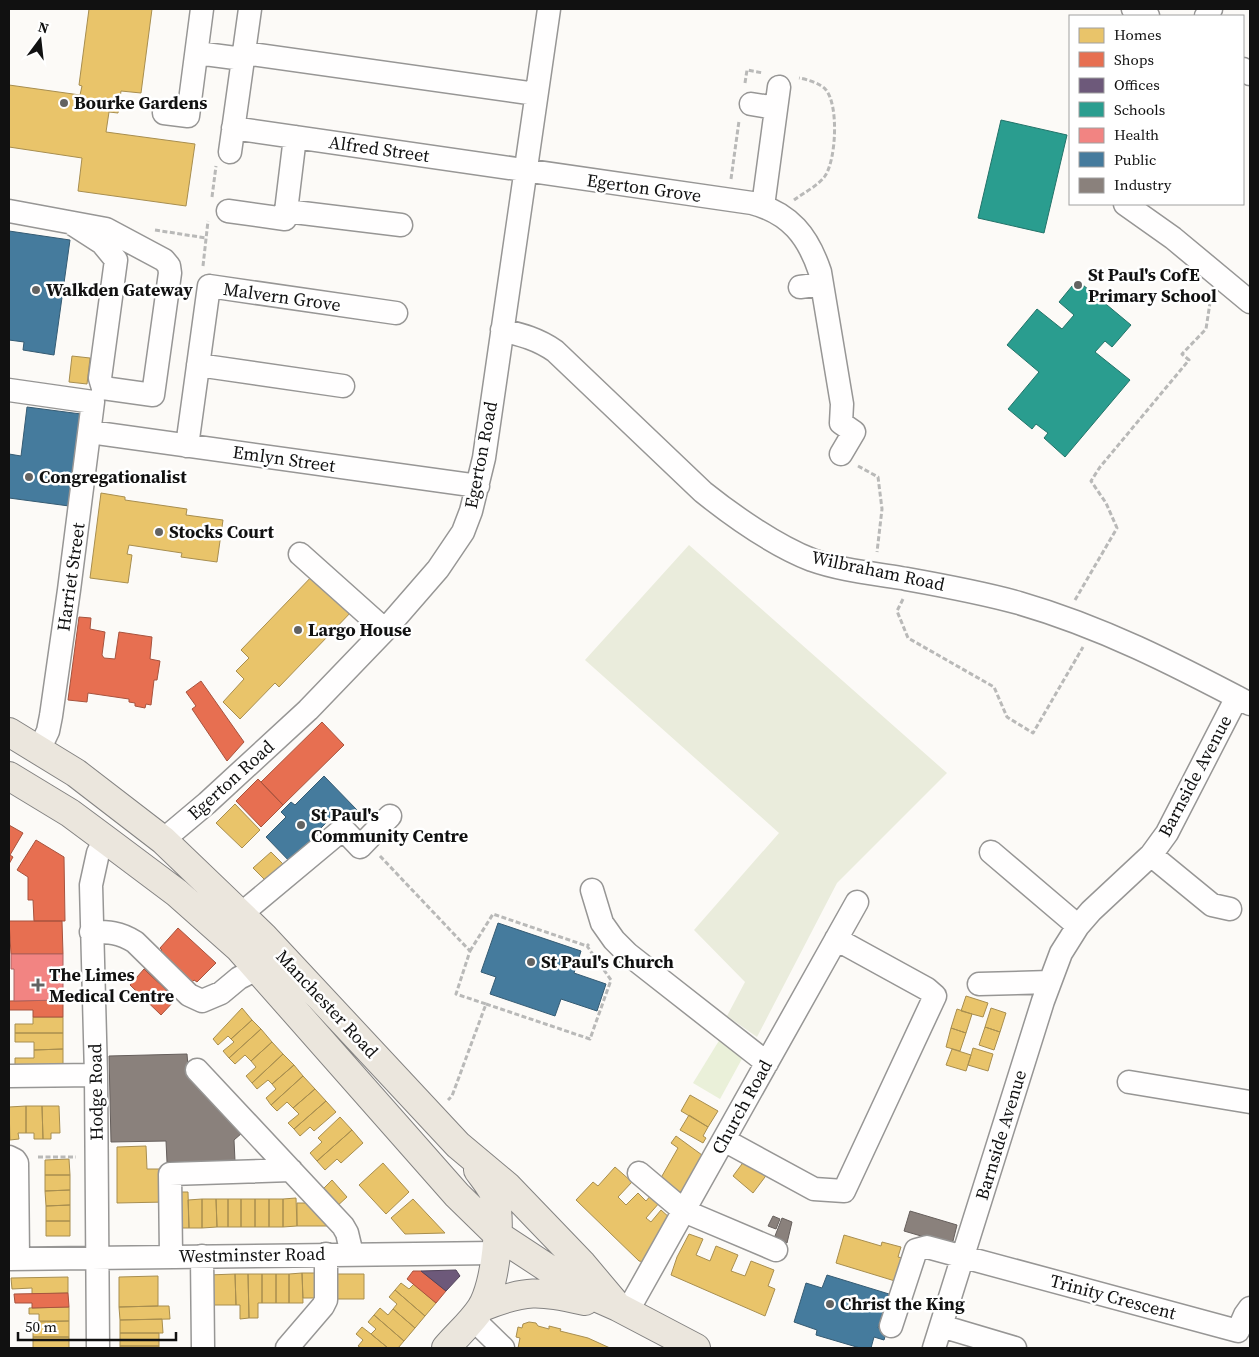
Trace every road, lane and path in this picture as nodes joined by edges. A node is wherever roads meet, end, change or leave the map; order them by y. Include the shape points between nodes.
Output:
1 (202, 9) edge
2 (250, 9) edge
3 (549, 9) edge
4 (1133, 9) edge
5 (1146, 15) edge
6 (196, 53) junction
7 (244, 56) junction
8 (536, 94) junction
9 (751, 104) dead end
10 (164, 113) dead end
11 (233, 128) junction
12 (295, 137) junction
13 (230, 152) dead end
14 (525, 170) junction
15 (1126, 205) edge
16 (762, 206) junction
17 (9, 211) edge
18 (228, 211) dead end
19 (286, 211) junction
20 (71, 223) junction
21 (401, 225) dead end
22 (1215, 273) junction
23 (822, 284) junction
24 (800, 287) dead end
25 (1250, 302) edge
26 (396, 313) dead end
27 (502, 330) junction
28 (198, 365) junction
29 (343, 386) dead end
30 (9, 390) edge
31 (98, 395) junction
32 (90, 432) junction
33 (187, 446) junction
34 (841, 454) joint
35 (478, 486) junction
36 (300, 554) dead end
37 (874, 574) junction
38 (913, 580) junction
39 (1064, 617) junction
40 (1094, 628) junction
41 (385, 630) junction
42 (1244, 701) edge
43 (9, 732) edge
44 (39, 750) junction
45 (9, 776) edge
46 (390, 816) dead end
47 (105, 839) junction
48 (163, 840) junction
49 (366, 841) junction
50 (991, 852) dead end
51 (1151, 855) junction
52 (592, 890) dead end
53 (857, 902) dead end
54 (1230, 909) dead end
55 (241, 914) junction
56 (1078, 926) junction
57 (607, 929) junction
58 (91, 932) junction
59 (836, 939) junction
60 (587, 946) junction
61 (470, 951) junction
62 (257, 969) junction
63 (1050, 982) junction
64 (979, 984) dead end
65 (486, 1004) junction
66 (767, 1064) junction
67 (198, 1070) dead end
68 (96, 1075) junction
69 (9, 1076) edge
70 (1129, 1083) dead end
71 (1250, 1102) edge
72 (432, 1116) junction
73 (724, 1140) junction
74 (458, 1145) junction
75 (97, 1156) junction
76 (12, 1158) edge
77 (291, 1170) junction
78 (639, 1173) dead end
79 (684, 1211) junction
80 (497, 1244) junction
81 (776, 1250) dead end
82 (326, 1254) junction
83 (352, 1254) junction
84 (171, 1256) junction
85 (202, 1256) junction
86 (963, 1256) junction
87 (14, 1258) edge
88 (98, 1258) junction
89 (1250, 1308) edge
90 (623, 1310) junction
91 (477, 1313) junction
92 (891, 1326) dead end
93 (941, 1326) junction
94 (1236, 1340) edge
95 (98, 1348) edge
96 (203, 1348) edge
97 (287, 1348) edge
98 (446, 1348) edge
99 (503, 1348) edge
100 (696, 1348) edge
101 (934, 1348) edge
102 (1015, 1348) edge

1 - 6 street
2 - 7 street
3 - 8 street, Egerton Road
4 - 5 street
6 - 7 street
6 - 10 street via 188,116
7 - 8 street
7 - 11 street
8 - 14 street, Egerton Road
9 - 16 street via 778,97
11 - 12 street, Alfred Street
11 - 13 street
12 - 14 street, Alfred Street
12 - 19 street
14 - 16 street, Egerton Grove
14 - 27 street, Egerton Road
15 - 22 street
16 - 23 street, Egerton Grove via 788,220 805,238 814,254
17 - 20 street
18 - 19 street via 285,219
19 - 21 street
20 - 31 street, Harriet Street via 102,243 116,260
20 - 31 street via 106,229 164,260 169,266 153,395
22 - 25 street
22 - 39 path via 1206,329 1182,354 1189,360 1091,481 1117,528
23 - 24 street
23 - 34 street, Egerton Grove via 842,404 841,423 854,432
26 - 28 street, Malvern Grove via 209,286
27 - 35 street, Egerton Road
27 - 37 street, Wilbraham Road via 532,338 555,351 727,511 812,560
28 - 29 street
28 - 33 street, Malvern Grove
30 - 31 street
31 - 32 street, Harriet Street
32 - 33 street, Emlyn Street
32 - 44 street, Harriet Street via 51,716
33 - 35 street, Emlyn Street
34 - 37 path via 878,477 882,509
35 - 41 street, Egerton Road via 472,511 450,554
36 - 41 street
37 - 38 street, Wilbraham Road
38 - 39 street, Wilbraham Road via 950,586
38 - 40 path via 897,610 908,638 994,687 1007,717 1033,733
39 - 40 street, Wilbraham Road
40 - 42 street, Wilbraham Road
41 - 48 street, Egerton Road via 308,710
42 - 51 street, Barnside Avenue
43 - 44 main road, Manchester Road
44 - 48 main road, Manchester Road via 76,773
45 - 47 main road, Manchester Road via 70,812
46 - 49 street
47 - 58 street, Hodge Road via 98,853 91,885
47 - 62 main road, Manchester Road via 177,893 239,948
48 - 55 main road, Manchester Road
49 - 55 street via 360,847 343,829
49 - 61 path
50 - 56 street
51 - 54 street, Barnside Avenue via 1212,905
51 - 56 street, Barnside Avenue
52 - 57 street via 602,923
53 - 59 street, Church Road
55 - 72 main road, Manchester Road
56 - 63 street, Barnside Avenue via 1061,953
57 - 60 path
57 - 66 street via 628,954
58 - 62 street via 125,935 189,995 202,1001 221,993
58 - 68 street, Hodge Road
59 - 66 street, Church Road
59 - 73 street via 928,989 935,996 844,1191 814,1188
60 - 61 path via 493,914
60 - 65 path via 611,980 590,1040
61 - 65 path via 456,994
62 - 80 main road, Manchester Road
63 - 64 street
63 - 86 street, Barnside Avenue
65 - 72 path via 452,1096
66 - 73 street, Church Road
67 - 77 street
68 - 69 street
68 - 75 street, Hodge Road
70 - 71 street
72 - 74 main road, Manchester Road
73 - 79 street, Church Road
74 - 80 main road via 493,1192
74 - 90 main road, Manchester Road via 507,1186
75 - 76 path
75 - 88 street, Hodge Road
76 - 87 street via 17,1163
77 - 83 street via 343,1226
77 - 84 street via 170,1174
78 - 79 street
79 - 81 street
79 - 90 street, Church Road
80 - 83 street, Westminster Road
80 - 90 main road, Manchester Road
80 - 91 main road via 490,1283
82 - 83 street, Westminster Road
82 - 85 street, Westminster Road
82 - 97 street via 326,1300
84 - 85 street, Westminster Road
84 - 88 street, Westminster Road
85 - 96 street
86 - 92 street, Trinity Crescent via 927,1247 916,1250
86 - 93 street, Barnside Avenue
86 - 94 street, Trinity Crescent
87 - 88 street, Westminster Road
88 - 95 street, Hodge Road
89 - 94 street, Trinity Crescent
90 - 91 main road via 532,1292 507,1297
90 - 100 main road, Manchester Road
91 - 98 main road
91 - 99 street
93 - 101 street, Barnside Avenue
93 - 102 street

